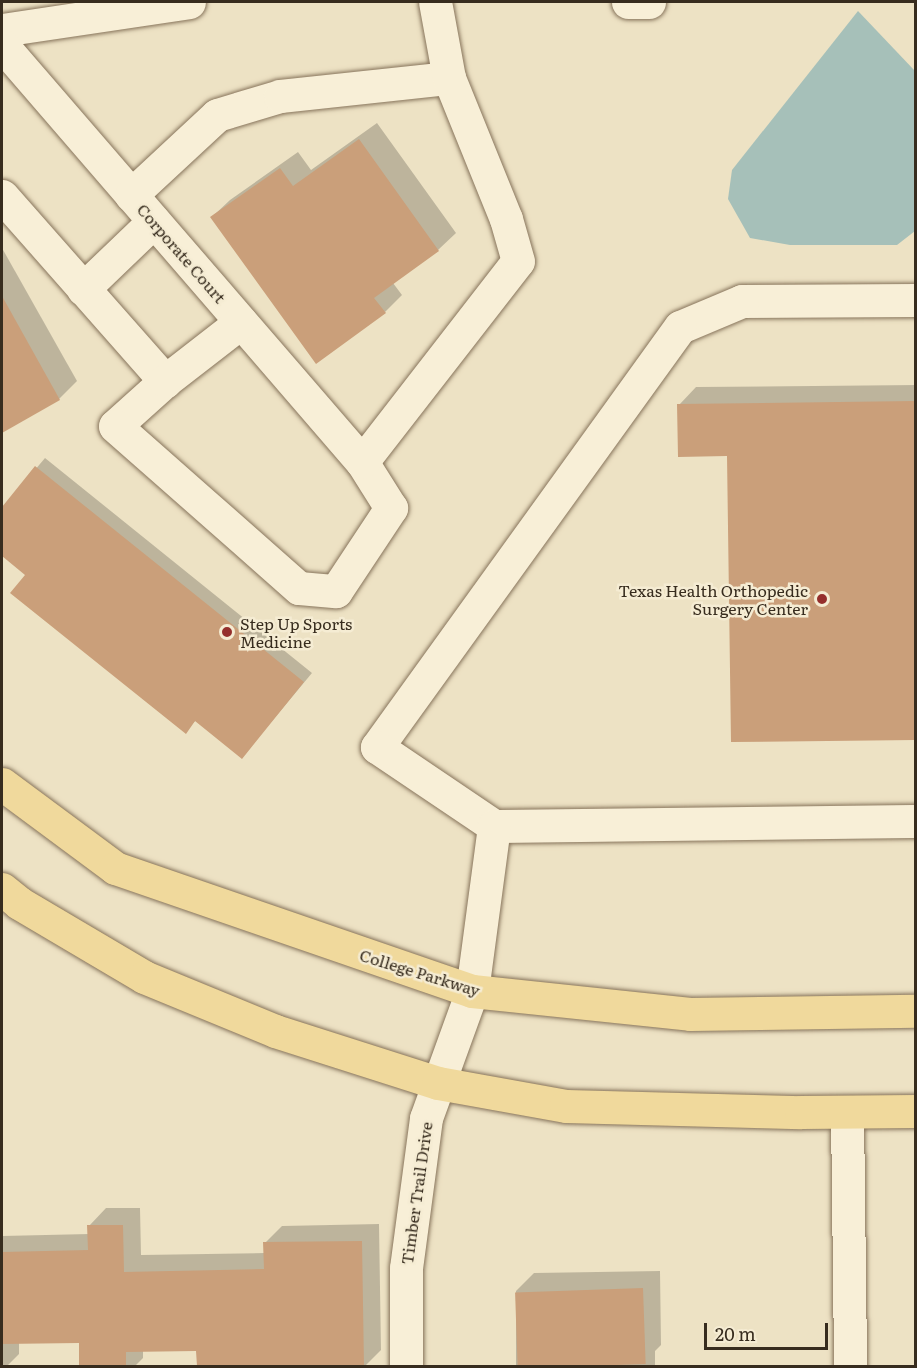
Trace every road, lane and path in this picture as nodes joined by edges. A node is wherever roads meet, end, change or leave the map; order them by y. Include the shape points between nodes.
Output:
1 (189, 2) edge
2 (435, 2) edge
3 (628, 2) edge
4 (650, 2) edge
5 (83, 10) edge
6 (2, 30) edge
7 (2, 45) edge
8 (449, 78) junction
9 (131, 195) junction
10 (2, 196) edge
11 (154, 221) junction
12 (83, 289) junction
13 (915, 300) edge
14 (241, 322) junction
15 (165, 381) junction
16 (362, 462) junction
17 (2, 784) edge
18 (915, 821) edge
19 (494, 826) junction
20 (2, 889) edge
21 (472, 991) junction
22 (915, 1011) edge
23 (438, 1083) junction
24 (915, 1111) edge
25 (847, 1112) junction
26 (406, 1366) edge
27 (850, 1366) edge

1 - 5 street
2 - 8 street
3 - 4 street
5 - 6 street
7 - 9 street, Corporate Court
8 - 9 street via 280,96 217,115
8 - 16 street via 506,219 518,261
9 - 11 street, Corporate Court
10 - 12 street
11 - 12 street
11 - 14 street, Corporate Court
12 - 15 street
13 - 19 street via 742,301 680,327 377,747
14 - 15 street
14 - 16 street, Corporate Court
15 - 16 street, Corporate Court via 115,426 299,588 336,591 391,508
17 - 21 main road, College Parkway via 116,868
18 - 19 street
19 - 21 street, Timber Trail Drive
20 - 23 main road via 144,977 275,1031
21 - 22 main road, College Parkway via 690,1014
21 - 23 street, Timber Trail Drive
23 - 25 main road via 566,1106
23 - 26 street, Timber Trail Drive via 426,1118 406,1268
24 - 25 main road
25 - 27 street

